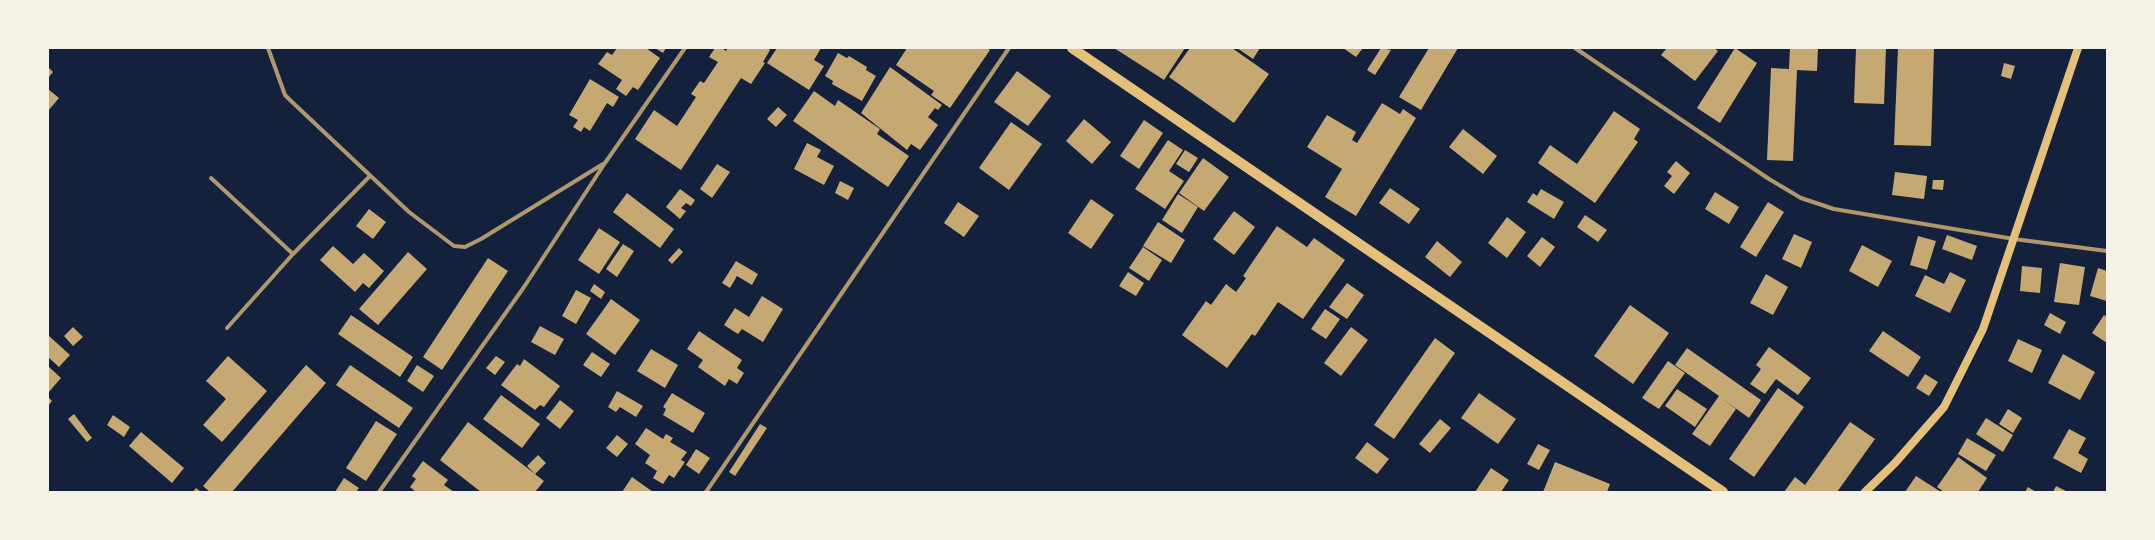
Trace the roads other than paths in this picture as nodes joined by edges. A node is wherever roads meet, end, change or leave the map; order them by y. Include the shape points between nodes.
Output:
1 (268, 48) edge
2 (685, 48) edge
3 (1009, 48) edge
4 (1575, 48) edge
5 (2078, 48) edge
6 (1074, 49) edge
7 (605, 163) junction
8 (369, 177) junction
9 (211, 178) dead end
10 (2014, 239) junction
11 (2107, 251) edge
12 (293, 254) junction
13 (227, 328) dead end
14 (379, 492) edge
15 (706, 492) edge
16 (1723, 492) edge
17 (1865, 492) edge

1 - 8 street via 285,95
2 - 7 street
3 - 15 street
4 - 10 street via 1801,198 1834,209
5 - 10 main road
6 - 16 main road
7 - 8 street via 465,247 454,246 442,238
7 - 14 street via 524,287
8 - 12 street
9 - 12 street
10 - 11 street
10 - 17 main road via 1983,330 1944,407 1895,463
12 - 13 street

